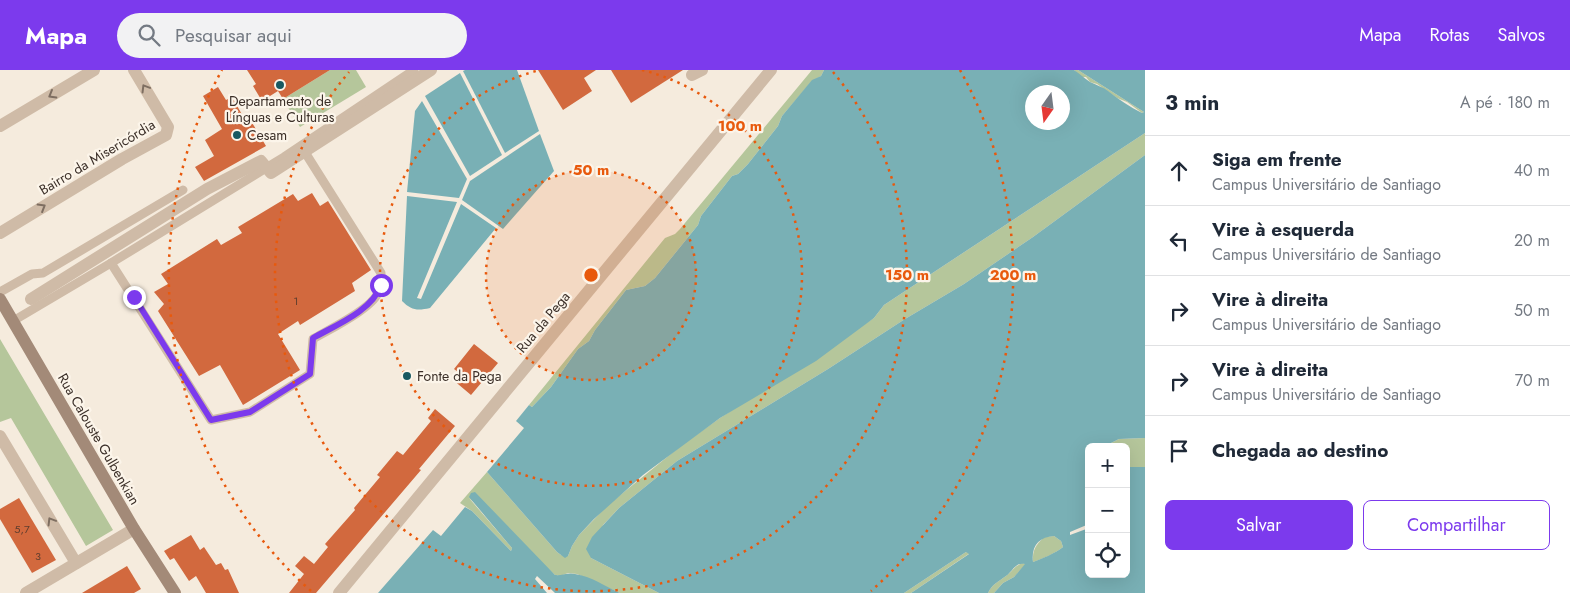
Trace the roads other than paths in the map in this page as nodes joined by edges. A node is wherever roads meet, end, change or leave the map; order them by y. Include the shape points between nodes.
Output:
1 (94, 70) edge
2 (134, 70) edge
3 (414, 70) edge
4 (431, 70) edge
5 (770, 70) edge
6 (0, 126) edge
7 (303, 148) junction
8 (266, 168) junction
9 (183, 190) dead end
10 (2, 227) edge
11 (111, 263) junction
12 (0, 292) edge
13 (0, 299) edge
14 (31, 300) dead end
15 (13, 321) junction
16 (0, 436) edge
17 (134, 529) junction
18 (76, 563) junction
19 (26, 593) edge
20 (175, 593) edge
21 (339, 593) edge

1 -> 6 street
10 -> 2 street, Bairro da Misericórdia via 166,135 168,127
3 - 7 lane via 339,119
4 - 7 street
5 - 21 street, Rua da Pega
7 - 8 street via 271,173
7 - 11 lane via 381,273 381,285 367,307 313,338 310,374 250,412 211,420
8 - 11 lane
8 - 14 street via 261,161 207,188
9 - 12 lane via 43,273 32,274
11 - 15 lane
13 - 15 main road, Rua Calouste Gulbenkian
15 - 17 main road, Rua Calouste Gulbenkian
18 -> 16 street
17 - 18 street
17 - 20 main road, Rua Calouste Gulbenkian
18 - 19 street

